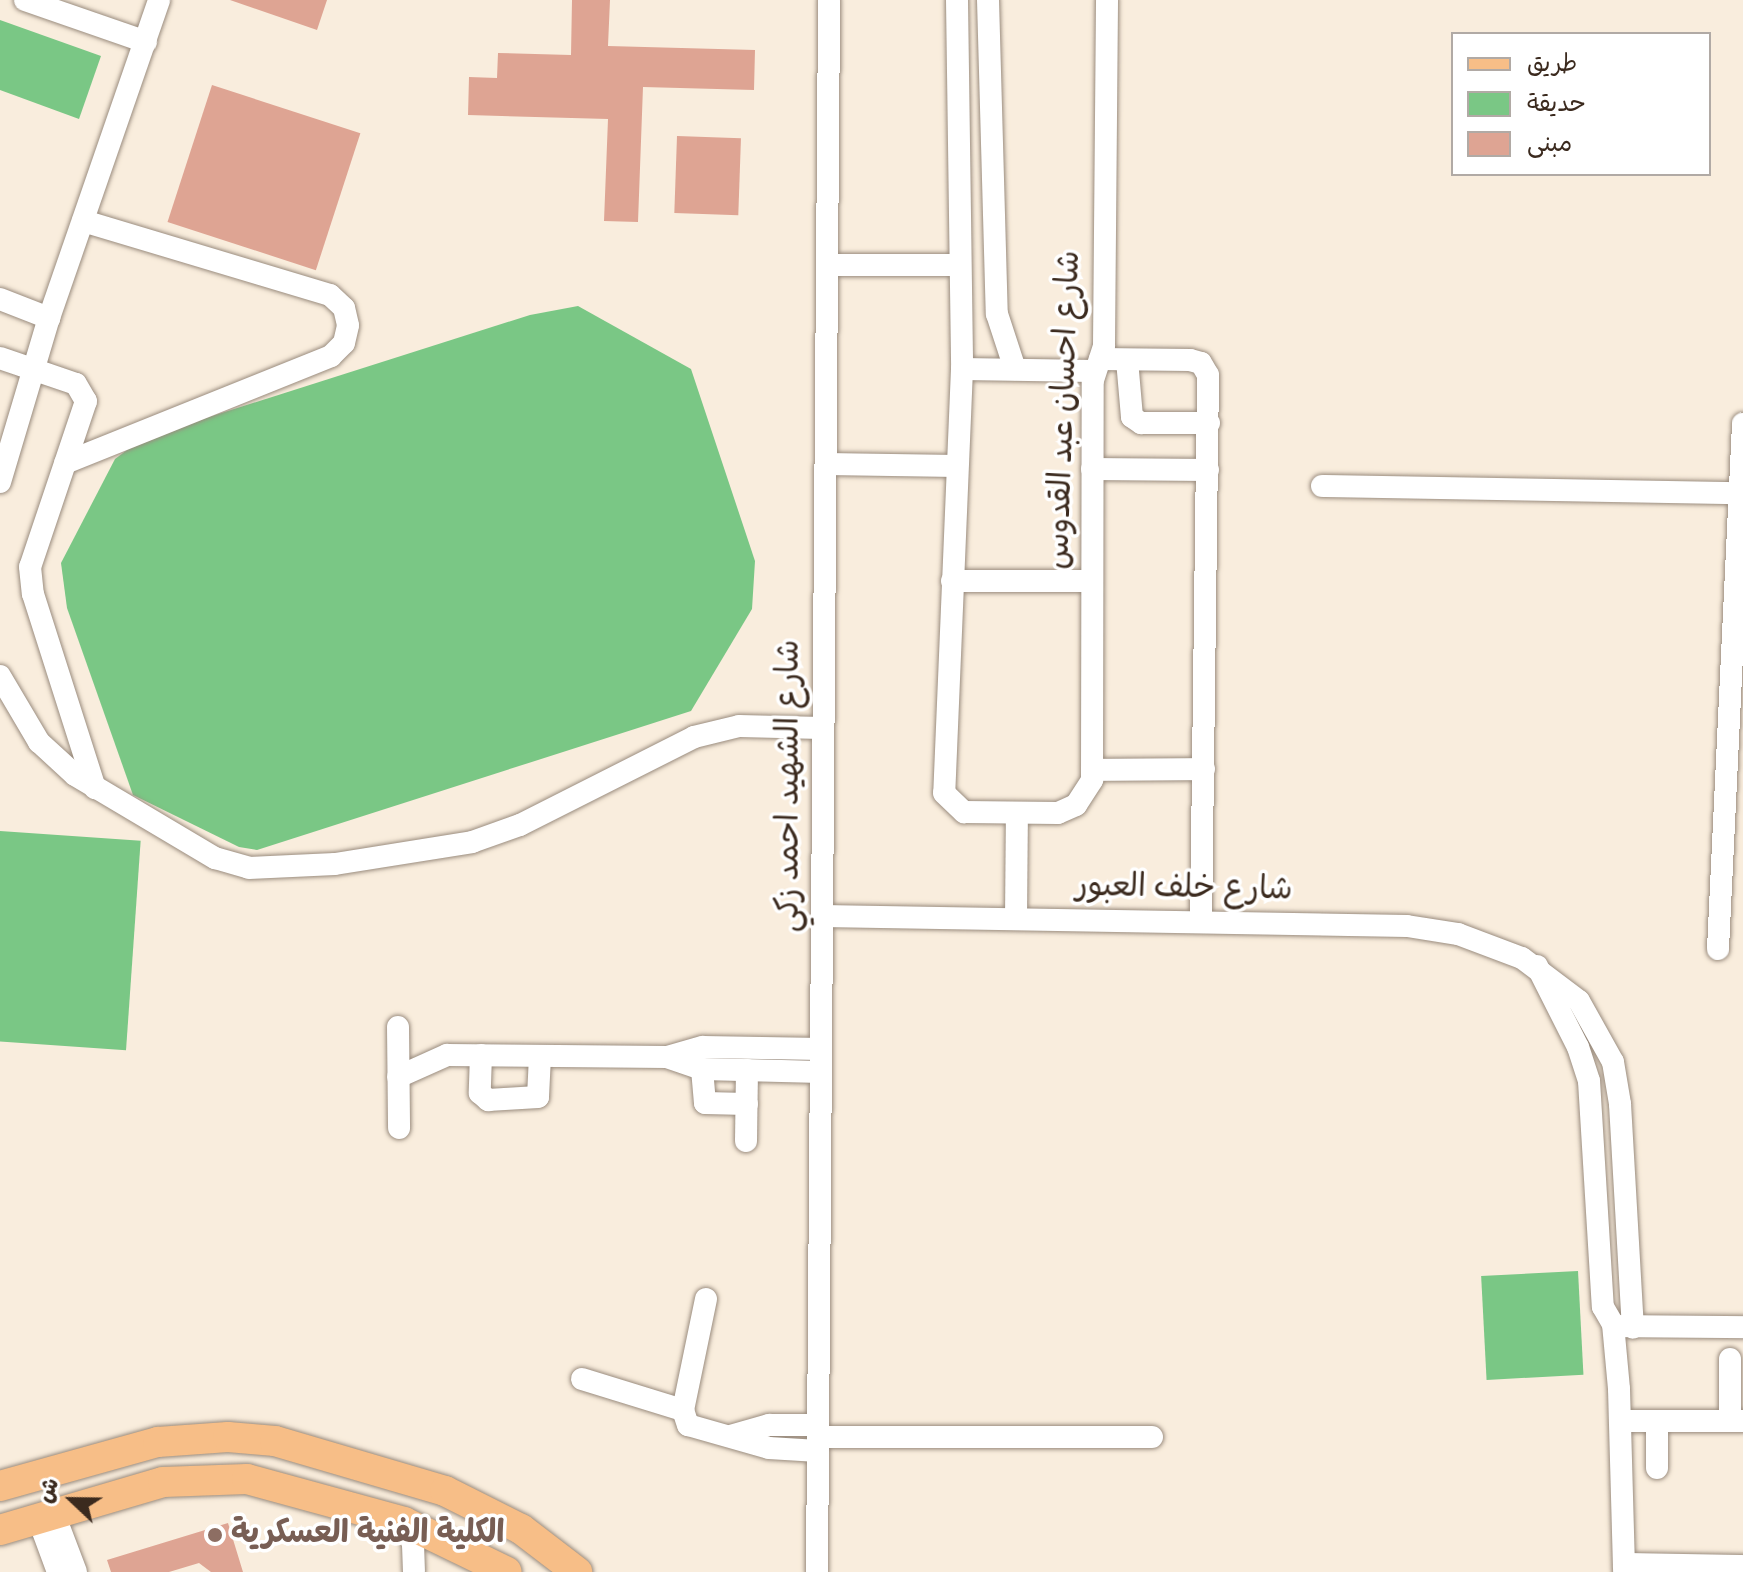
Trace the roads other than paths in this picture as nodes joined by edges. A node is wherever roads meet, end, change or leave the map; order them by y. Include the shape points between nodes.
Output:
1 (25, 0) edge
2 (829, 0) edge
3 (957, 0) edge
4 (988, 0) edge
5 (1107, 0) edge
6 (161, 4) edge
7 (146, 42) junction
8 (83, 221) junction
9 (827, 265) junction
10 (960, 265) junction
11 (0, 299) edge
12 (49, 318) junction
13 (0, 358) edge
14 (1127, 360) junction
15 (1097, 365) junction
16 (962, 369) junction
17 (1015, 369) junction
18 (34, 370) junction
19 (1209, 423) junction
20 (1743, 424) edge
21 (65, 463) junction
22 (826, 464) junction
23 (957, 466) junction
24 (1092, 469) junction
25 (1208, 470) junction
26 (0, 482) edge
27 (1322, 486) dead end
28 (1741, 493) edge
29 (952, 581) junction
30 (1092, 581) junction
31 (0, 676) edge
32 (822, 728) junction
33 (1204, 769) junction
34 (1092, 770) junction
35 (95, 788) junction
36 (1017, 813) junction
37 (822, 916) junction
38 (1016, 919) junction
39 (1201, 922) junction
40 (1718, 949) dead end
41 (398, 1027) dead end
42 (481, 1055) junction
43 (540, 1056) junction
44 (667, 1057) junction
45 (821, 1060) junction
46 (702, 1069) junction
47 (747, 1070) junction
48 (398, 1077) junction
49 (747, 1104) junction
50 (399, 1128) dead end
51 (746, 1141) dead end
52 (706, 1299) dead end
53 (1623, 1326) junction
54 (1743, 1327) edge
55 (1730, 1359) dead end
56 (582, 1379) dead end
57 (683, 1410) junction
58 (1621, 1421) junction
59 (1657, 1421) junction
60 (1736, 1421) edge
61 (818, 1437) junction
62 (1152, 1437) dead end
63 (1657, 1468) dead end
64 (0, 1486) edge
65 (46, 1516) junction
66 (404, 1522) junction
67 (0, 1530) edge
68 (1743, 1566) edge
69 (1624, 1568) edge
70 (414, 1571) edge
71 (58, 1572) edge
72 (76, 1572) edge
73 (507, 1572) edge
74 (577, 1572) edge
75 (817, 1572) edge

1 - 7 street
2 - 9 street, شارع الشهيد احمد زكي
3 - 10 street, شارع احسان عبد القدوس
4 - 17 street via 997,314
5 - 15 street, شارع احسان عبد القدوس
6 - 7 street
7 - 8 street
8 - 12 street
8 - 21 street via 330,295 344,308 348,325 344,343 331,356
9 - 10 street
9 - 22 street, شارع الشهيد احمد زكي
10 - 16 street, شارع احسان عبد القدوس
11 - 12 street
12 - 18 street
13 - 18 street
14 - 15 street
14 - 19 street via 1201,363 1208,375
14 - 19 street via 1132,417 1141,423
15 - 17 street
15 - 24 street, شارع احسان عبد القدوس
16 - 17 street
16 - 23 street, شارع احسان عبد القدوس
18 - 21 street via 76,384 84,394 86,409
18 - 26 street
19 - 25 street
20 - 28 street
21 - 35 street via 32,551 30,581
22 - 23 street
22 - 32 street, شارع الشهيد احمد زكي
23 - 29 street, شارع احسان عبد القدوس
24 - 25 street
24 - 30 street, شارع احسان عبد القدوس
25 - 33 street
27 - 28 street
28 - 40 street
29 - 30 street
29 - 36 street, شارع احسان عبد القدوس via 944,793 964,812
30 - 34 street, شارع احسان عبد القدوس
31 - 35 street via 39,742
32 - 35 street via 775,725 716,731 672,746 520,825 472,842 289,869 249,868 215,858
32 - 37 street, شارع الشهيد احمد زكي
33 - 34 street
33 - 39 street
34 - 36 street, شارع احسان عبد القدوس via 1089,790 1067,811
36 - 38 street
37 - 38 street, شارع خلف العبور
37 - 45 street, شارع الشهيد احمد زكي
38 - 39 street, شارع خلف العبور
39 - 53 street, شارع خلف العبور via 1424,928 1491,944 1537,966 1589,1081 1603,1307
41 - 48 street
42 - 43 street
42 - 43 street via 480,1093 488,1100 538,1097
42 - 48 street via 441,1055
43 - 44 street
44 - 45 street via 703,1047
44 - 46 street
45 - 47 street
45 - 61 street, شارع الشهيد احمد زكي
46 - 47 street
46 - 49 street via 705,1103
47 - 49 street
48 - 50 street
49 - 51 street
52 - 57 street
53 - 54 street
53 - 58 street, شارع خلف العبور
55 - 60 street
56 - 57 street
57 - 61 street via 692,1429 769,1448
58 - 59 street
58 - 69 street, شارع خلف العبور
59 - 60 street
59 - 63 street
61 - 62 street
61 - 75 street, شارع الشهيد احمد زكي
64 - 74 main road via 158,1442 228,1437 275,1441 406,1475 455,1495 521,1529
65 - 66 main road via 163,1482 226,1478 268,1483
65 - 67 main road
65 - 71 street
65 - 72 street
66 - 70 street via 413,1544
66 - 73 main road
68 - 69 street

